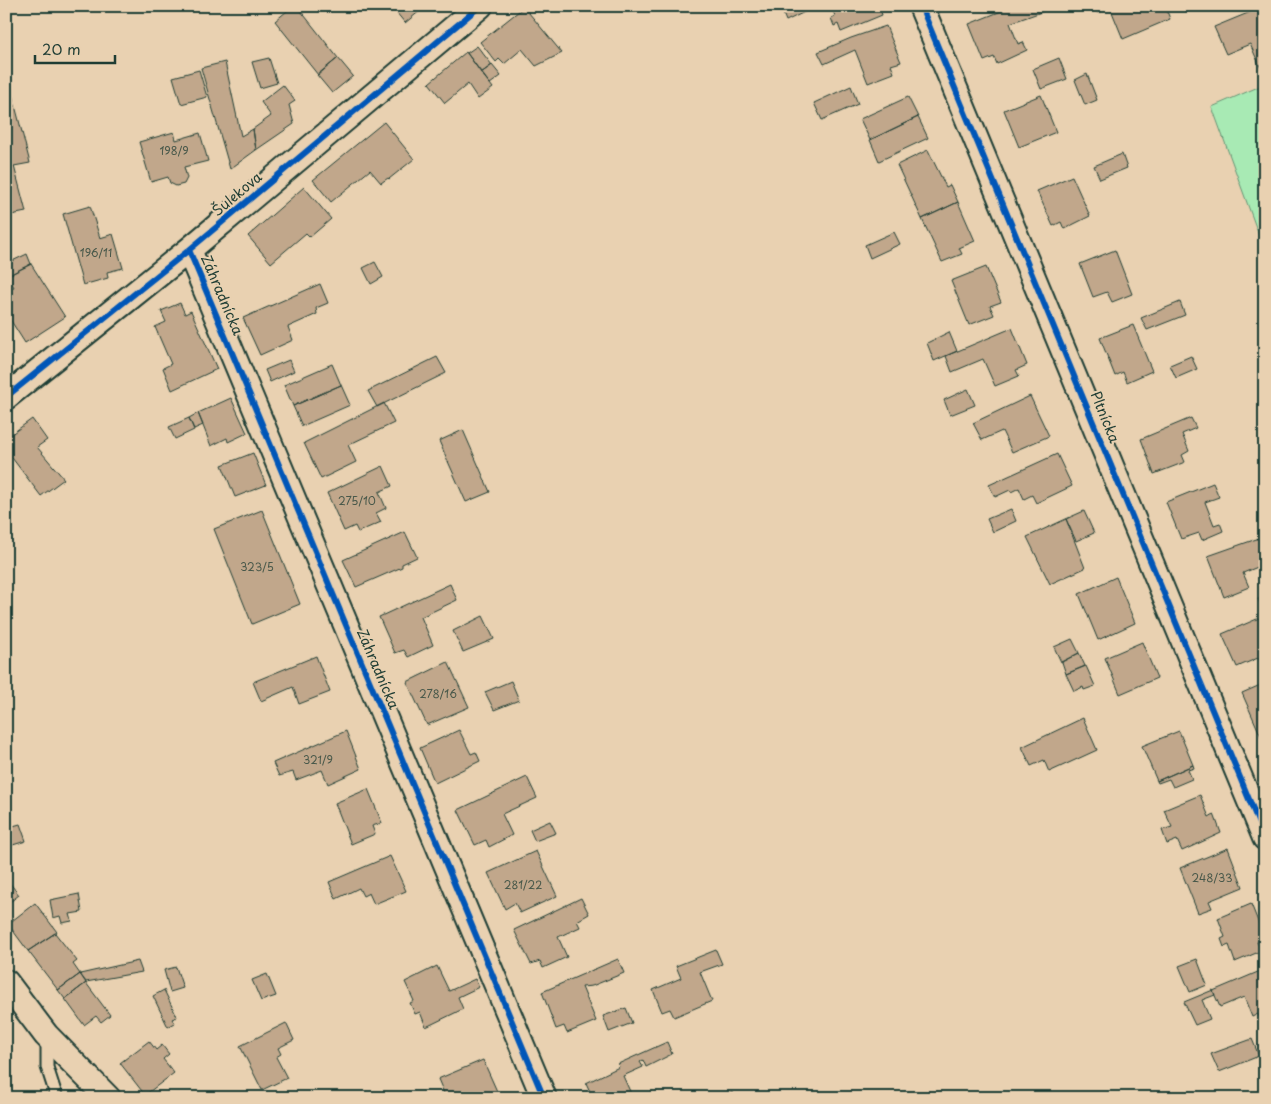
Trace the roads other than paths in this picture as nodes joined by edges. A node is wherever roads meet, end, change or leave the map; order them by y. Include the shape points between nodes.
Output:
1 (480, 6) edge
2 (921, 6) edge
3 (190, 250) junction
4 (6, 397) edge
5 (1265, 838) edge
6 (6, 982) edge
7 (46, 1035) junction
8 (57, 1098) edge
9 (108, 1098) edge
10 (544, 1098) edge

1 - 3 street, Šulekova
2 - 5 street, Pltnícka
3 - 4 street, Šulekova
3 - 10 street, Záhradnícka
6 - 7 street
7 - 8 lane via 47,1067
7 - 9 street

